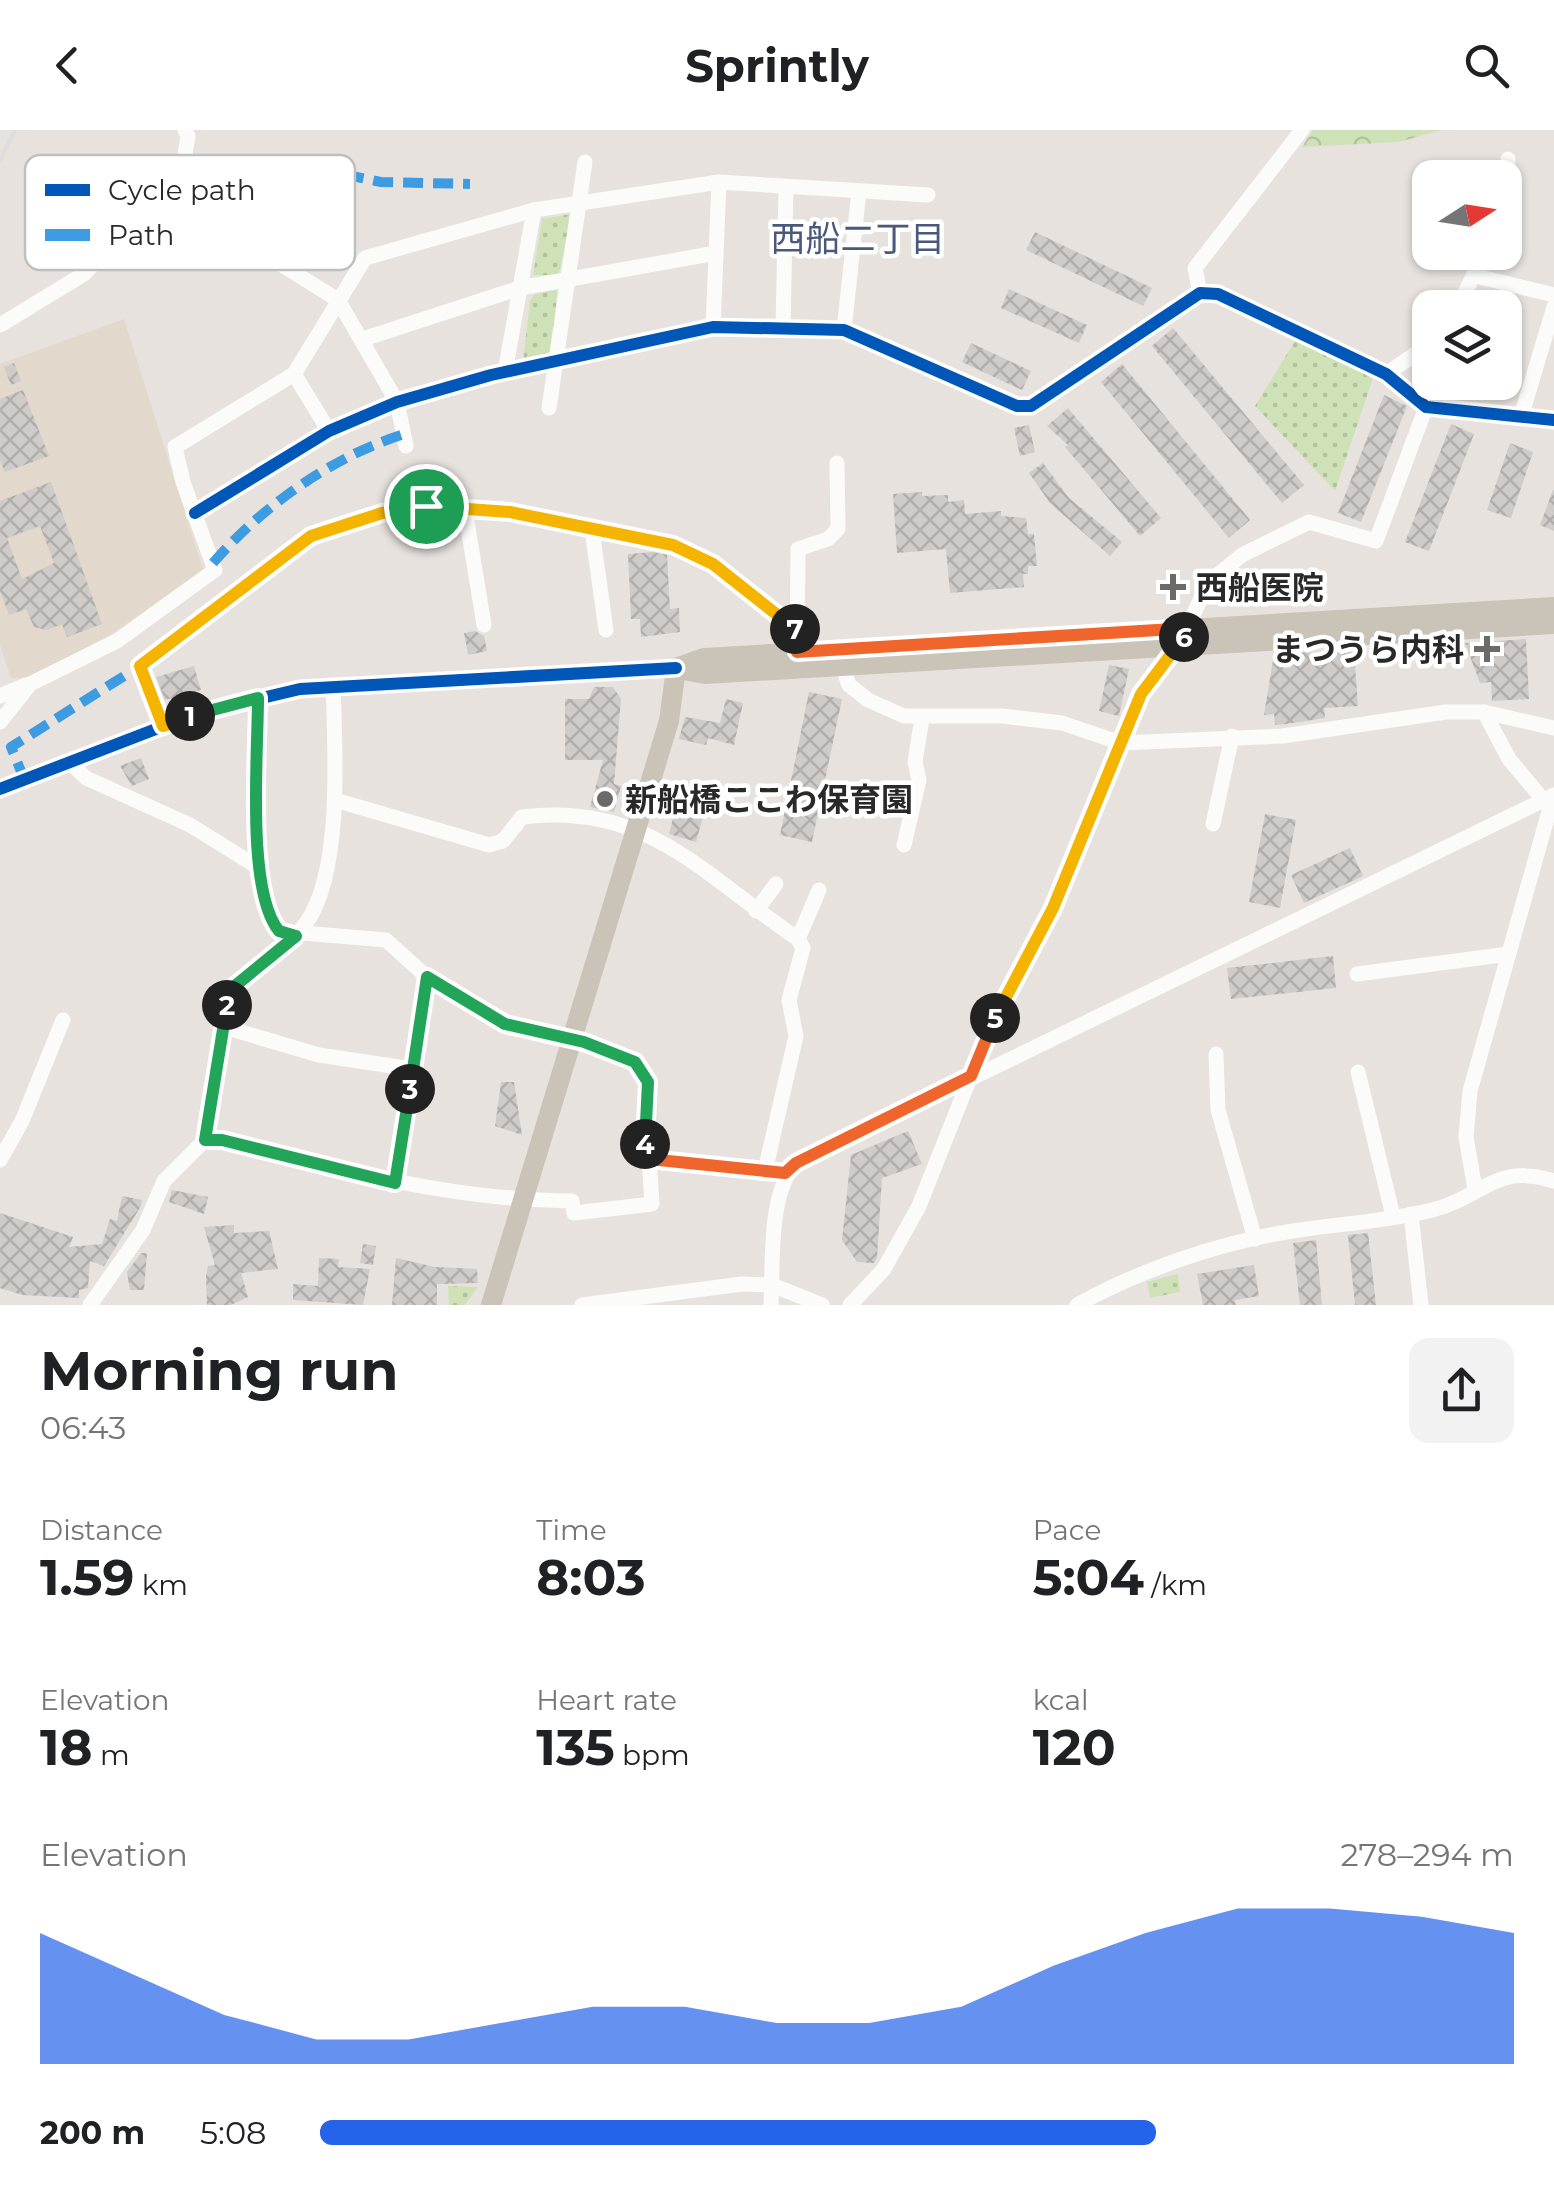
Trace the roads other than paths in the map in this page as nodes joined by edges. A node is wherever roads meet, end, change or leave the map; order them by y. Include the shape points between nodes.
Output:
1 (184, 130) edge
2 (1302, 130) edge
3 (185, 155) edge
4 (585, 162) dead end
5 (718, 182) junction
6 (786, 187) junction
7 (859, 191) junction
8 (928, 195) dead end
9 (578, 202) junction
10 (534, 210) junction
11 (716, 253) junction
12 (88, 270) edge
13 (290, 270) edge
14 (1478, 270) edge
15 (1476, 276) junction
16 (567, 280) junction
17 (520, 288) junction
18 (1468, 290) edge
19 (1200, 293) junction
20 (1554, 295) edge
21 (338, 300) junction
22 (1554, 307) edge
23 (0, 324) edge
24 (782, 326) junction
25 (713, 328) junction
26 (844, 330) junction
27 (363, 339) junction
28 (1412, 356) edge
29 (556, 361) junction
30 (506, 372) junction
31 (294, 374) junction
32 (1386, 374) junction
33 (397, 402) junction
34 (1426, 407) junction
35 (549, 408) dead end
36 (1521, 417) junction
37 (1554, 420) edge
38 (329, 431) junction
39 (406, 446) dead end
40 (837, 464) dead end
41 (466, 509) junction
42 (196, 513) junction
43 (592, 530) junction
44 (1554, 607) edge
45 (1554, 624) edge
46 (484, 625) dead end
47 (794, 626) junction
48 (606, 630) dead end
49 (1185, 635) junction
50 (797, 652) junction
51 (842, 664) junction
52 (676, 668) junction
53 (30, 684) junction
54 (332, 685) junction
55 (0, 696) edge
56 (258, 698) junction
57 (1484, 712) junction
58 (922, 718) junction
59 (0, 722) edge
60 (163, 726) junction
61 (1554, 728) edge
62 (1232, 736) junction
63 (1120, 743) junction
64 (72, 764) junction
65 (0, 789) edge
66 (1550, 797) edge
67 (335, 800) junction
68 (1213, 824) dead end
69 (634, 828) junction
70 (904, 845) dead end
71 (258, 868) junction
72 (776, 884) dead end
73 (819, 890) dead end
74 (756, 911) junction
75 (296, 936) junction
76 (798, 939) junction
77 (1510, 954) junction
78 (1357, 974) dead end
79 (427, 977) junction
80 (62, 1020) dead end
81 (224, 1027) junction
82 (572, 1039) junction
83 (1216, 1054) dead end
84 (412, 1070) junction
85 (1358, 1072) dead end
86 (971, 1076) junction
87 (205, 1140) junction
88 (649, 1159) junction
89 (0, 1160) edge
90 (764, 1171) junction
91 (785, 1173) junction
92 (1554, 1181) edge
93 (395, 1183) junction
94 (1475, 1189) junction
95 (526, 1200) junction
96 (1412, 1214) junction
97 (1394, 1216) junction
98 (1254, 1239) junction
99 (772, 1285) junction
100 (634, 1301) edge
101 (90, 1305) edge
102 (491, 1305) edge
103 (582, 1305) edge
104 (771, 1305) edge
105 (822, 1305) edge
106 (850, 1305) edge
107 (1076, 1305) edge
108 (1421, 1305) edge

1 - 3 street
2 - 19 street via 1195,268
4 - 9 street
5 - 6 street
5 - 9 street
5 - 11 street
6 - 7 street
6 - 24 street
7 - 8 street
7 - 26 street
9 - 10 street
9 - 16 street
10 - 17 street
10 - 21 street via 365,258
11 - 16 street
11 - 25 street
12 - 23 street
13 - 21 street
14 - 15 street
15 - 18 street
15 - 20 street
16 - 17 street
16 - 29 street
17 - 27 street
17 - 30 street
19 - 26 street via 1031,406 1016,406
19 - 32 street via 1218,294
21 - 27 street
21 - 31 street
22 - 36 street
24 - 25 street
24 - 26 street
25 - 29 street
27 - 33 street
28 - 32 street
29 - 30 street
29 - 35 street
30 - 33 street
31 - 38 street
31 - 42 street via 175,447
32 - 34 street
33 - 38 street
33 - 39 street
34 - 36 street
34 - 49 street via 1376,541 1309,522 1242,555 1209,582
36 - 37 street
38 - 42 street
40 - 47 street via 838,529 798,549
41 - 43 street
41 - 46 street
41 - 60 street via 382,513 292,547 140,666
42 - 53 street via 216,570 116,641
43 - 47 street via 690,551
43 - 48 street
44 - 49 main road
45 - 49 main road
47 - 50 street
49 - 50 main road
49 - 51 main road
49 - 63 street via 1141,694
50 - 52 main road via 704,658
51 - 52 main road via 706,674
51 - 58 street via 849,685 868,700
52 - 54 street
52 - 69 main road via 669,721
53 - 55 street
53 - 59 street
54 - 56 street
54 - 67 street
56 - 60 street
56 - 71 street
57 - 61 street
57 - 62 street
57 - 66 street via 1508,759
58 - 63 street via 1062,723
58 - 70 street via 919,780
60 - 64 street
62 - 63 street
62 - 68 street
63 - 86 street via 1053,908
64 - 65 street
64 - 71 street via 86,778 155,806
66 - 77 street
66 - 86 street
67 - 69 street via 490,845 522,817 553,813
67 - 75 street via 314,910
69 - 74 street via 700,863
69 - 82 main road
71 - 75 street via 268,918
72 - 74 street
73 - 76 street
74 - 76 street
75 - 79 street via 386,940
75 - 81 street via 230,990
76 - 90 street via 803,948 789,1000 796,1036
77 - 78 street
77 - 94 street via 1470,1091 1466,1137
79 - 82 street via 505,1024
79 - 84 street
80 - 89 street
81 - 84 street via 319,1055
81 - 87 street
82 - 88 street via 621,1054 642,1070 648,1082 642,1136
82 - 95 main road
83 - 98 street via 1218,1110
84 - 93 street
85 - 97 street
86 - 91 street
86 - 106 street via 901,1242
87 - 93 street
87 - 101 street via 160,1187 143,1230
88 - 90 street
88 - 95 street via 652,1204 574,1213 572,1200
90 - 91 street
91 - 99 street
92 - 94 street via 1512,1175
93 - 95 street
94 - 96 street
95 - 102 main road
96 - 97 street
96 - 108 street
97 - 98 street
98 - 107 street via 1151,1271
99 - 100 street via 717,1286
99 - 104 street
99 - 105 street
100 - 103 street

